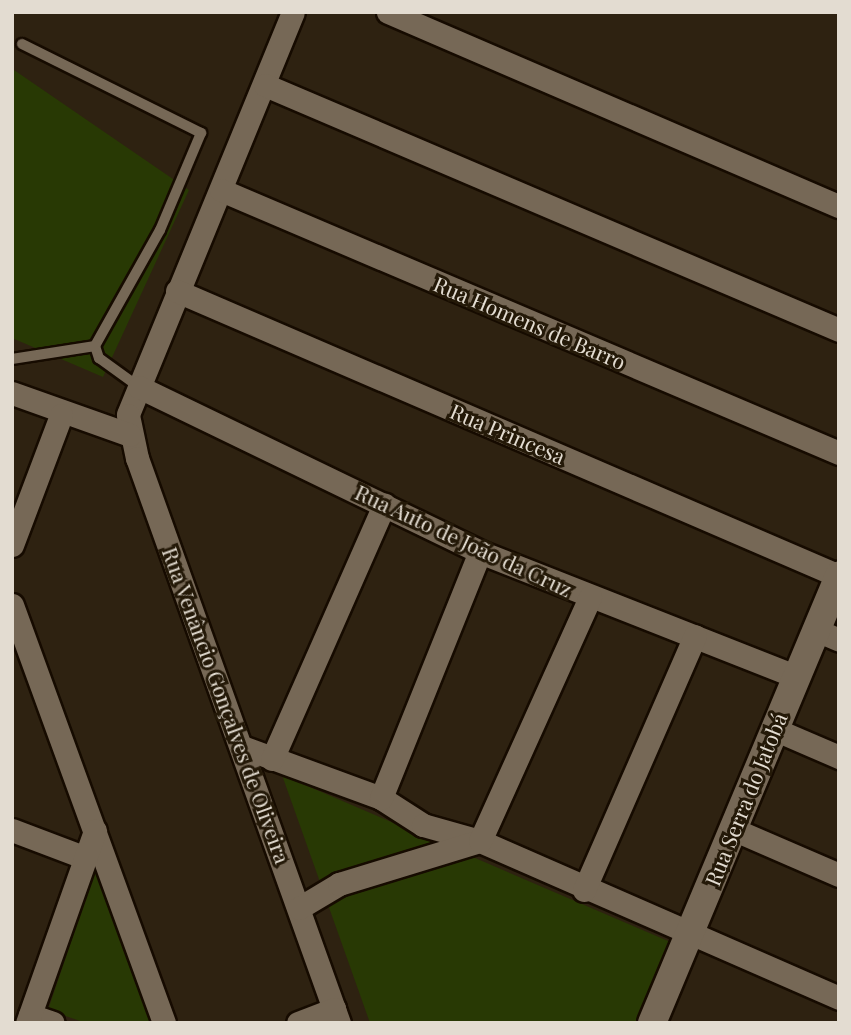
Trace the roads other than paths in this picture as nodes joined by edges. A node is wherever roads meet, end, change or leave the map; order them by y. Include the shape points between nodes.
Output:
1 (293, 12) edge
2 (388, 12) edge
3 (22, 44) dead end
4 (265, 85) junction
5 (221, 190) junction
6 (839, 206) edge
7 (177, 291) junction
8 (839, 330) edge
9 (95, 346) junction
10 (12, 359) edge
11 (139, 387) junction
12 (12, 393) edge
13 (61, 415) junction
14 (130, 435) junction
15 (839, 453) edge
16 (384, 505) junction
17 (12, 545) edge
18 (480, 552) junction
19 (839, 576) edge
20 (590, 597) junction
21 (12, 606) edge
22 (827, 635) edge
23 (695, 636) junction
24 (795, 676) junction
25 (774, 729) junction
26 (245, 748) junction
27 (839, 757) edge
28 (272, 759) junction
29 (381, 798) junction
30 (12, 830) edge
31 (735, 830) junction
32 (95, 831) junction
33 (480, 841) junction
34 (86, 858) junction
35 (839, 876) edge
36 (584, 890) junction
37 (299, 908) junction
38 (687, 936) junction
39 (839, 998) edge
40 (337, 1016) edge
41 (29, 1019) edge
42 (53, 1023) edge
43 (164, 1023) edge
44 (298, 1023) edge
45 (652, 1023) edge

1 - 4 street, Rua Venâncio Gonçalves de Oliveira
2 - 6 street
3 - 9 lane via 201,133 160,230
4 - 5 street, Rua Venâncio Gonçalves de Oliveira
4 - 8 street
5 - 7 street, Rua Venâncio Gonçalves de Oliveira
5 - 15 street, Rua Homens de Barro
7 - 11 street, Rua Venâncio Gonçalves de Oliveira
7 - 19 street, Rua Princesa
9 - 10 lane
9 - 11 lane via 99,358
11 - 14 street, Rua Venâncio Gonçalves de Oliveira via 128,415
11 - 16 street, Rua Auto de João da Cruz
12 - 13 street
13 - 14 street
13 - 17 street
14 - 26 street, Rua Venâncio Gonçalves de Oliveira
16 - 18 street, Rua Auto de João da Cruz
16 - 28 street
18 - 20 street, Rua Auto de João da Cruz
18 - 29 street
19 - 22 street, Rua Serra do Jatobá
20 - 23 street, Rua Auto de João da Cruz
20 - 33 street
21 - 32 street
22 - 24 street, Rua Serra do Jatobá
23 - 24 street, Rua Auto de João da Cruz
23 - 36 street
24 - 25 street, Rua Serra do Jatobá
25 - 27 street
25 - 31 street, Rua Serra do Jatobá
26 - 28 street
26 - 37 street, Rua Venâncio Gonçalves de Oliveira
28 - 29 street
29 - 33 street via 423,825
30 - 34 street
31 - 35 street
31 - 38 street, Rua Serra do Jatobá
32 - 34 street
32 - 43 street
33 - 36 street
33 - 37 street via 338,884
34 - 41 street
36 - 38 street
37 - 40 street, Rua Venâncio Gonçalves de Oliveira
38 - 39 street
38 - 45 street, Rua Serra do Jatobá
40 - 44 street
41 - 42 street

